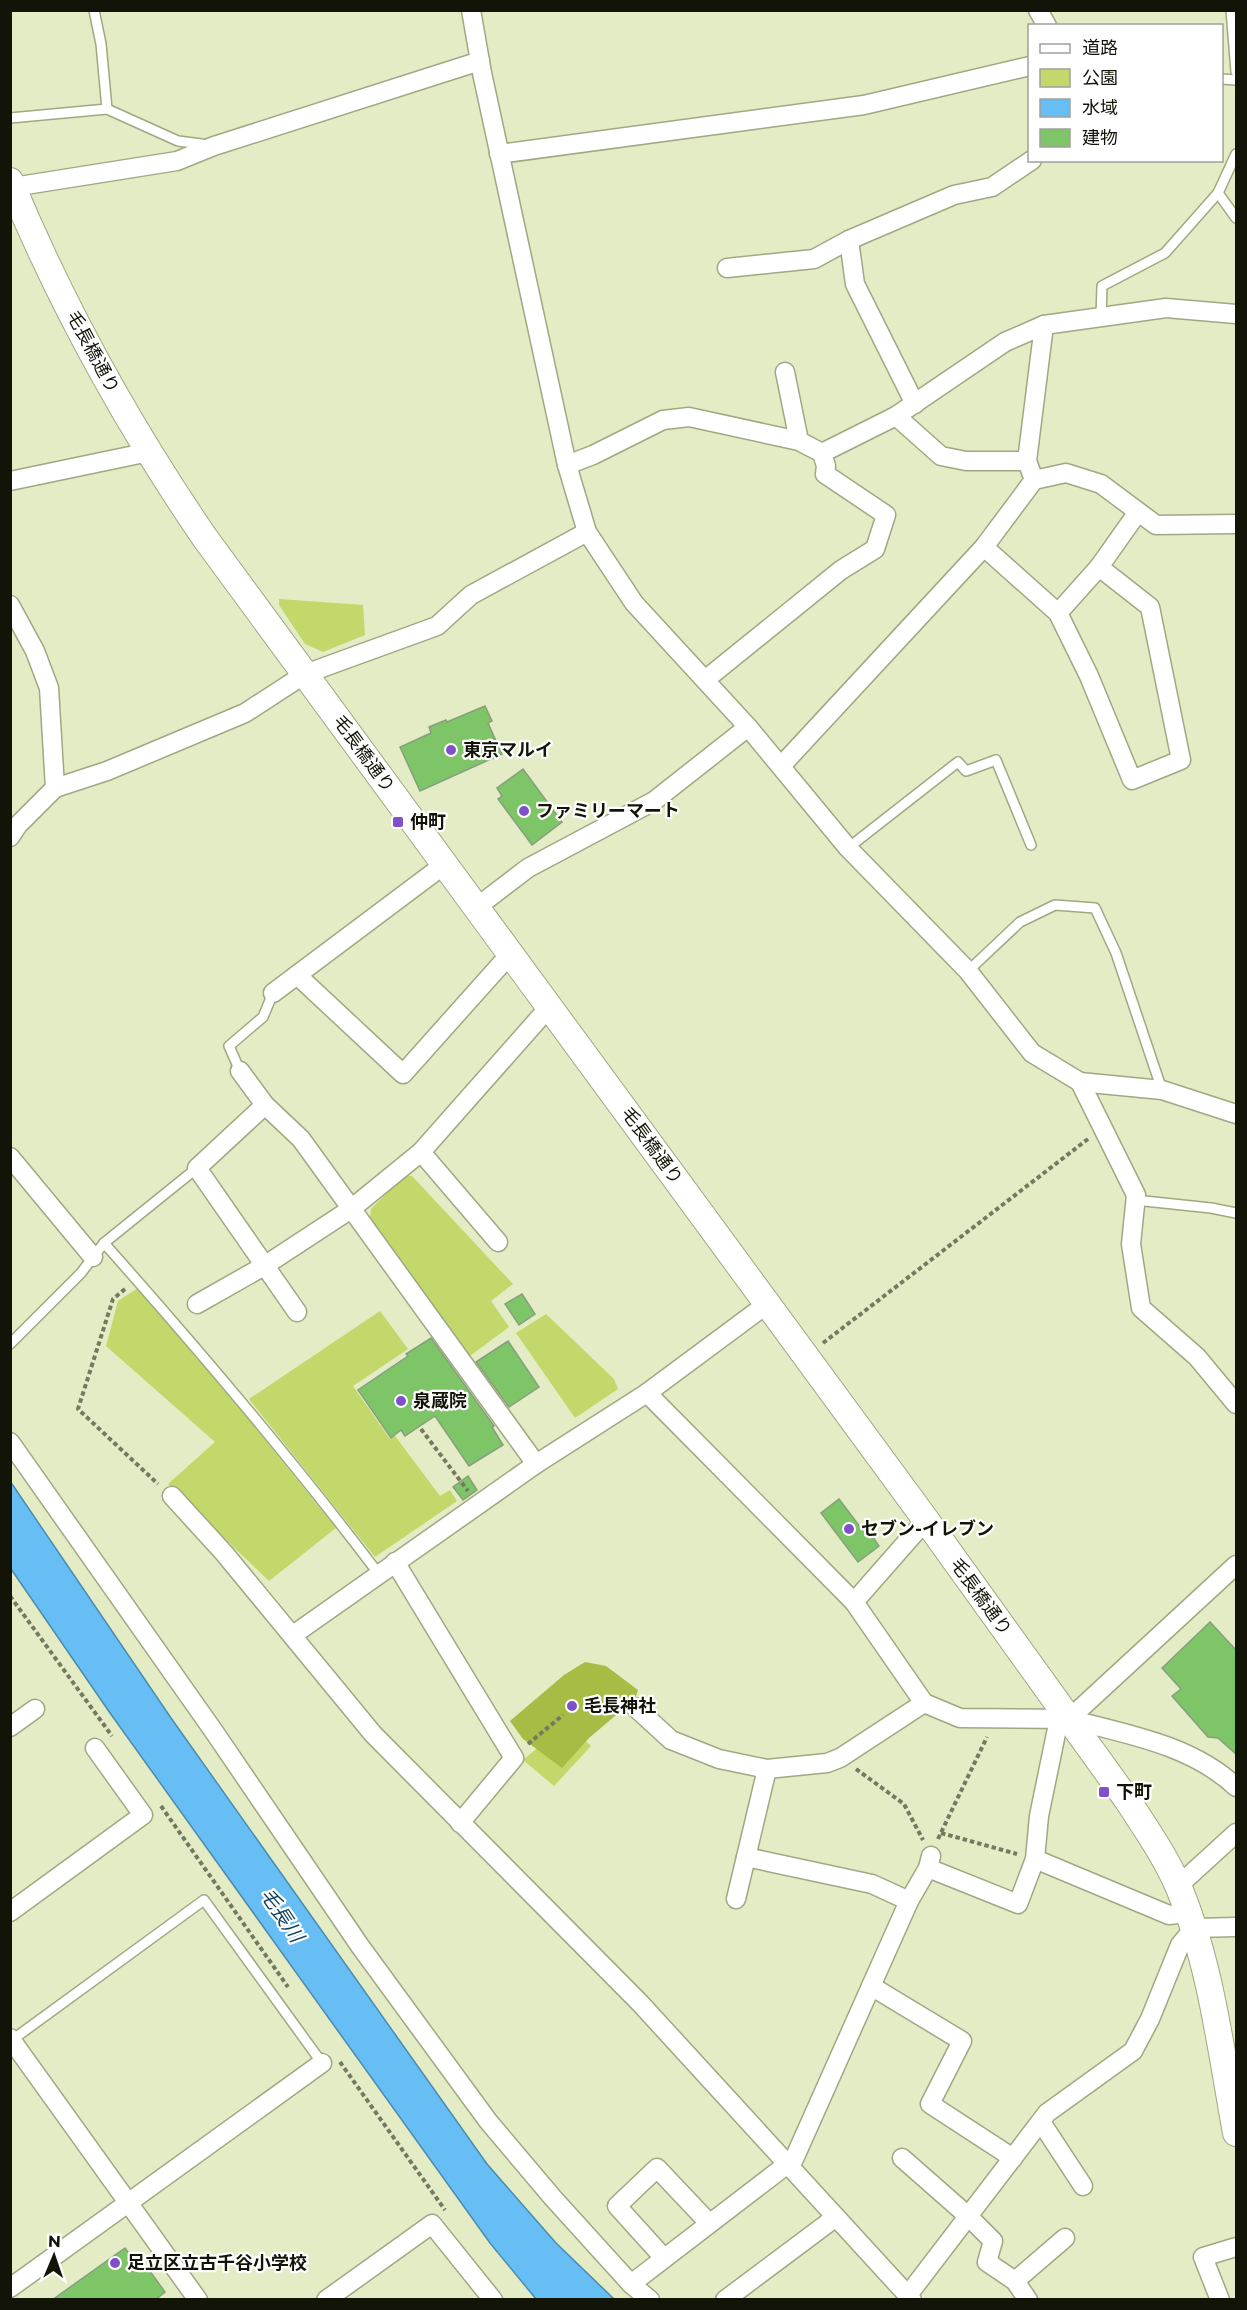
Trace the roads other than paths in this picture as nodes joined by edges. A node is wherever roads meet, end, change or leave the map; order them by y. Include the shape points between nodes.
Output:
1 (94, 10) edge
2 (471, 10) edge
3 (1038, 10) edge
4 (1231, 10) edge
5 (1046, 24) edge
6 (480, 61) junction
7 (1028, 66) edge
8 (1236, 72) edge
9 (107, 109) junction
10 (10, 118) edge
11 (214, 146) junction
12 (499, 154) junction
13 (1236, 154) edge
14 (1029, 162) edge
15 (12, 184) edge
16 (1218, 193) junction
17 (1236, 218) edge
18 (849, 240) junction
19 (727, 268) dead end
20 (1236, 314) edge
21 (1101, 317) junction
22 (1044, 324) junction
23 (785, 372) dead end
24 (915, 404) junction
25 (896, 416) junction
26 (799, 441) junction
27 (149, 452) junction
28 (822, 453) junction
29 (1027, 461) junction
30 (567, 465) junction
31 (1034, 480) junction
32 (10, 481) edge
33 (1138, 512) junction
34 (1236, 524) edge
35 (587, 532) junction
36 (984, 547) junction
37 (1099, 567) junction
38 (10, 605) edge
39 (1058, 613) junction
40 (305, 674) junction
41 (705, 680) junction
42 (748, 727) junction
43 (781, 766) junction
44 (55, 788) junction
45 (10, 837) edge
46 (1031, 845) dead end
47 (848, 848) junction
48 (445, 864) junction
49 (477, 907) junction
50 (511, 953) junction
51 (968, 971) junction
52 (297, 975) junction
53 (273, 993) joint
54 (550, 1006) junction
55 (240, 1071) joint
56 (1080, 1082) junction
57 (1162, 1090) junction
58 (265, 1105) junction
59 (1236, 1114) edge
60 (421, 1152) junction
61 (10, 1157) edge
62 (197, 1168) junction
63 (1135, 1200) junction
64 (351, 1209) junction
65 (1236, 1213) edge
66 (498, 1242) dead end
67 (99, 1250) junction
68 (264, 1266) junction
69 (197, 1304) dead end
70 (767, 1304) junction
71 (297, 1312) dead end
72 (10, 1344) edge
73 (647, 1393) junction
74 (1236, 1404) edge
75 (10, 1442) edge
76 (536, 1464) junction
77 (172, 1496) road end
78 (926, 1520) junction
79 (395, 1562) junction
80 (1236, 1565) edge
81 (378, 1573) junction
82 (854, 1602) junction
83 (292, 1635) junction
84 (924, 1703) junction
85 (635, 1707) dead end
86 (35, 1709) dead end
87 (1064, 1719) junction
88 (10, 1727) edge
89 (95, 1748) dead end
90 (767, 1769) junction
91 (1236, 1787) edge
92 (460, 1823) junction
93 (1236, 1833) edge
94 (746, 1857) junction
95 (1035, 1858) junction
96 (1178, 1886) junction
97 (736, 1899) dead end
98 (909, 1901) junction
99 (10, 1912) edge
100 (1191, 1920) junction
101 (1236, 1927) edge
102 (871, 1986) junction
103 (11, 2039) edge
104 (328, 2058) joint
105 (1041, 2122) junction
106 (1236, 2133) edge
107 (902, 2158) dead end
108 (1013, 2158) junction
109 (787, 2164) junction
110 (1083, 2186) dead end
111 (129, 2204) junction
112 (968, 2216) junction
113 (836, 2217) junction
114 (709, 2223) junction
115 (1065, 2238) dead end
116 (1236, 2247) edge
117 (663, 2258) junction
118 (1014, 2281) junction
119 (631, 2283) junction
120 (10, 2288) edge
121 (910, 2297) edge
122 (198, 2300) edge
123 (326, 2300) edge
124 (494, 2300) edge
125 (650, 2300) edge
126 (725, 2300) edge
127 (1028, 2300) edge
128 (1220, 2300) edge

1 - 9 lane
2 - 6 street
3 - 5 street
4 - 8 lane
6 - 11 street
6 - 12 street
7 - 12 street via 864,105
9 - 10 lane
9 - 11 lane via 178,141
11 - 15 street via 177,161
12 - 30 street
13 - 16 lane
14 - 18 street via 992,187 954,195
15 - 27 street, 毛長橋通り via 56,281
16 - 17 lane
16 - 21 lane via 1165,253 1102,286
18 - 19 street via 814,259
18 - 24 street via 855,284
20 - 21 street via 1166,308
21 - 22 street
22 - 24 street via 1005,342
22 - 29 street
23 - 26 street
24 - 25 street
25 - 28 street
25 - 29 street via 941,456 966,461
26 - 28 street
26 - 30 street via 688,417 663,420
27 - 32 street
27 - 40 street, 毛長橋通り via 205,538
28 - 41 street via 825,474 886,515 875,549 841,570
29 - 31 street
30 - 35 street
31 - 33 street via 1066,473 1101,484
31 - 36 street
33 - 34 street via 1156,525
33 - 37 street
35 - 40 street via 471,595 437,626
35 - 41 street via 633,603
36 - 39 street
36 - 43 street
37 - 39 street
37 - 39 street via 1150,607 1181,760 1132,780
38 - 44 street via 35,651 49,688
40 - 44 street via 244,713 107,771
40 - 48 street, 毛長橋通り
41 - 42 street
42 - 43 street
42 - 49 street via 654,801 528,868
43 - 47 street
44 - 45 street
46 - 47 lane via 996,760 966,771 958,762
47 - 51 street
48 - 49 street, 毛長橋通り
48 - 52 street
49 - 50 street, 毛長橋通り
50 - 52 street via 403,1074
50 - 54 street, 毛長橋通り
51 - 56 street via 1032,1053
51 - 57 lane via 1020,922 1055,905 1095,908 1116,954
52 - 53 street
53 - 55 lane via 263,1017 229,1047
54 - 60 street
54 - 70 street, 毛長橋通り
55 - 58 street
56 - 57 street
56 - 63 street via 1136,1195
57 - 59 street
58 - 62 street
58 - 64 street via 301,1139
60 - 64 street
60 - 66 street
61 - 67 street
62 - 67 lane
62 - 68 street
63 - 65 lane
63 - 74 street via 1131,1244 1140,1308 1197,1356
64 - 68 street
64 - 76 street
67 - 72 lane
67 - 81 lane via 136,1280 259,1424
68 - 69 street
68 - 71 street
70 - 73 street
70 - 78 street, 毛長橋通り
73 - 76 street
73 - 82 street
75 - 119 street via 360,1946 482,2112
76 - 79 street
77 - 83 street
78 - 82 street
78 - 87 street, 毛長橋通り
79 - 81 street
79 - 92 street via 514,1758
80 - 87 street
81 - 83 street
82 - 84 street
83 - 92 street via 373,1734
84 - 87 street via 960,1718
84 - 90 street via 840,1758 827,1763
85 - 90 street via 671,1740 719,1759
86 - 88 street
87 - 91 street via 1170,1747 1211,1767
87 - 95 street via 1039,1816
87 - 96 street, 毛長橋通り via 1128,1801
89 - 99 street via 143,1815
90 - 94 street
92 - 109 street via 640,2003
93 - 96 street
94 - 97 street
94 - 98 street via 872,1884
95 - 98 street via 1018,1904 930,1862
95 - 100 street via 1169,1915
96 - 100 street, 毛長橋通り
98 - 102 street
100 - 101 street
100 - 105 street via 1150,2019 1132,2051 1047,2113
100 - 106 street, 毛長橋通り via 1208,1982
102 - 108 street via 962,2041 930,2103
102 - 109 street via 794,2159
103 - 104 lane via 204,1900
103 - 111 street
104 - 111 street
105 - 108 street
105 - 110 street
107 - 112 street
108 - 112 street
109 - 113 street
109 - 114 street
111 - 120 street
111 - 122 street
112 - 118 street via 993,2241 987,2262
112 - 121 street
113 - 121 street
113 - 126 street
114 - 117 street
114 - 117 street via 657,2168 617,2206
115 - 118 street
116 - 128 street via 1203,2257
117 - 119 street
118 - 127 street
119 - 125 street
123 - 124 street via 432,2224

